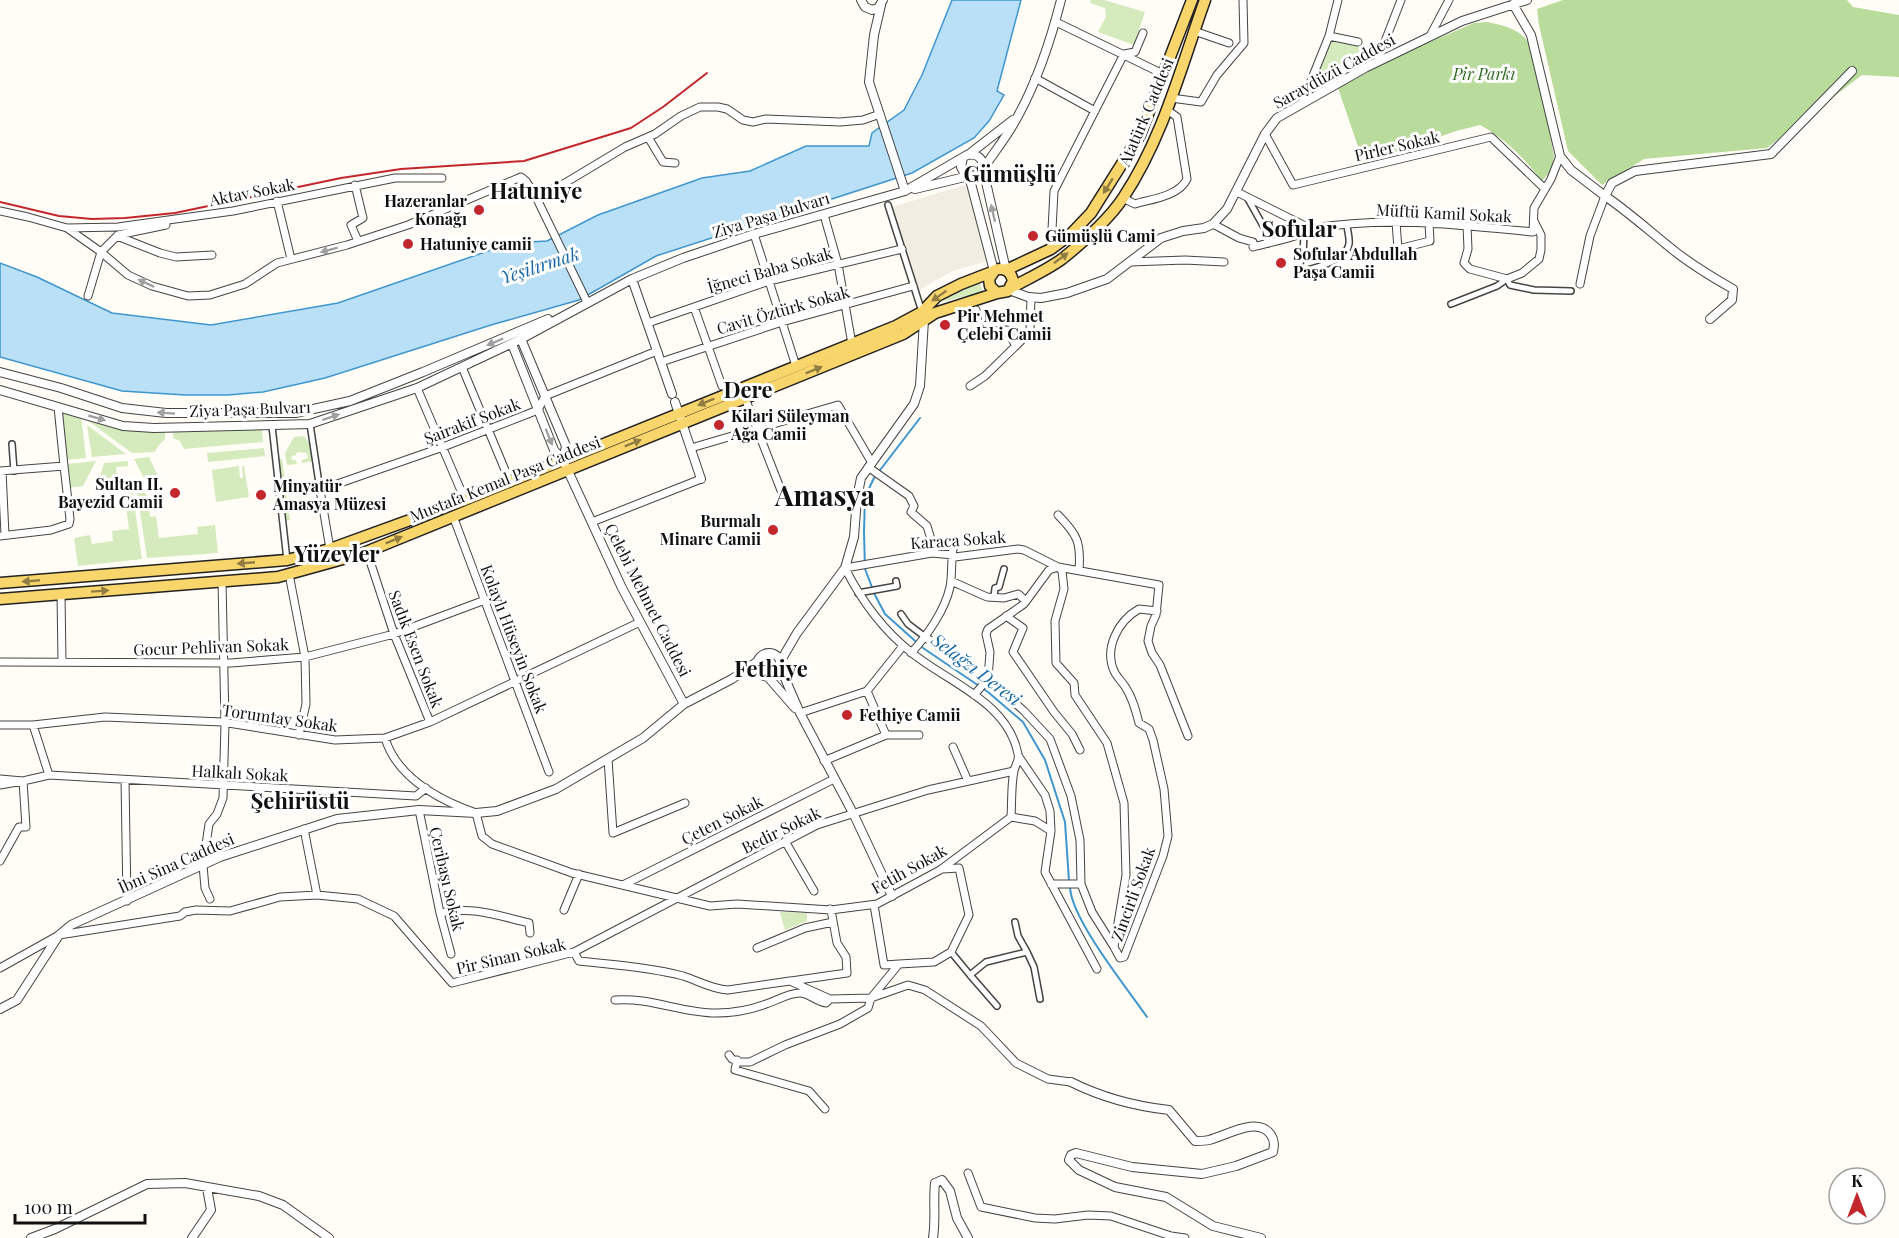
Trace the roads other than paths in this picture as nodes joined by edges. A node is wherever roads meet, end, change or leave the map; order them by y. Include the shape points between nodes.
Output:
1 (861, 0) edge
2 (1061, 0) edge
3 (1192, 0) edge
4 (1205, 0) edge
5 (1243, 0) edge
6 (1338, 0) edge
7 (1401, 0) edge
8 (1449, 0) edge
9 (1527, 0) edge
10 (882, 3) edge
11 (1513, 4) junction
12 (868, 9) junction
13 (1056, 22) junction
14 (1194, 31) junction
15 (1143, 33) dead end
16 (874, 35) junction
17 (1329, 36) junction
18 (1430, 36) junction
19 (1358, 42) dead end
20 (1229, 43) dead end
21 (1124, 54) junction
22 (1377, 62) junction
23 (1852, 71) dead end
24 (1163, 74) junction
25 (1035, 78) junction
26 (1171, 98) junction
27 (1302, 103) junction
28 (1167, 110) junction
29 (1095, 111) junction
30 (881, 117) junction
31 (1018, 117) junction
32 (1265, 134) junction
33 (648, 137) junction
34 (1560, 156) junction
35 (966, 157) junction
36 (675, 163) dead end
37 (983, 169) junction
38 (969, 176) junction
39 (442, 178) dead end
40 (356, 185) junction
41 (1545, 189) junction
42 (905, 191) junction
43 (1237, 192) junction
44 (1605, 196) junction
45 (536, 197) junction
46 (1247, 197) junction
47 (1123, 198) junction
48 (277, 201) junction
49 (888, 205) dead end
50 (0, 212) edge
51 (824, 215) junction
52 (191, 218) junction
53 (1533, 218) junction
54 (1396, 222) junction
55 (1429, 223) junction
56 (1213, 224) junction
57 (1347, 224) junction
58 (1467, 226) junction
59 (67, 228) junction
60 (1311, 229) junction
61 (754, 234) junction
62 (1304, 234) junction
63 (117, 236) junction
64 (358, 241) junction
65 (1268, 244) junction
66 (902, 249) junction
67 (1051, 249) junction
68 (101, 252) junction
69 (212, 255) dead end
70 (291, 260) junction
71 (1130, 262) junction
72 (1224, 262) dead end
73 (838, 264) junction
74 (1006, 270) junction
75 (993, 272) junction
76 (632, 279) junction
77 (1507, 279) junction
78 (769, 281) junction
79 (1580, 284) dead end
80 (913, 286) junction
81 (1010, 289) junction
82 (1571, 291) dead end
83 (998, 292) junction
84 (88, 296) dead end
85 (1031, 297) junction
86 (587, 302) junction
87 (1451, 304) dead end
88 (846, 305) junction
89 (975, 305) junction
90 (694, 307) junction
91 (923, 316) junction
92 (1710, 319) dead end
93 (782, 322) junction
94 (648, 323) junction
95 (521, 339) junction
96 (512, 344) junction
97 (852, 344) junction
98 (708, 346) junction
99 (1016, 346) junction
100 (657, 351) junction
101 (661, 362) junction
102 (796, 366) junction
103 (462, 367) junction
104 (0, 372) edge
105 (722, 386) dead end
106 (970, 386) dead end
107 (417, 388) junction
108 (0, 390) edge
109 (545, 396) junction
110 (745, 398) junction
111 (58, 407) junction
112 (538, 410) junction
113 (681, 418) junction
114 (310, 424) junction
115 (272, 426) junction
116 (757, 428) junction
117 (488, 430) junction
118 (12, 444) dead end
119 (442, 447) junction
120 (691, 448) junction
121 (566, 465) junction
122 (64, 466) junction
123 (871, 467) junction
124 (1, 471) edge
125 (14, 471) junction
126 (701, 479) joint
127 (510, 482) junction
128 (1, 490) edge
129 (320, 490) junction
130 (782, 493) dead end
131 (465, 500) junction
132 (1058, 515) dead end
133 (453, 516) junction
134 (592, 522) junction
135 (3, 536) edge
136 (955, 540) dead end
137 (330, 549) junction
138 (367, 552) junction
139 (935, 553) junction
140 (953, 555) junction
141 (287, 560) junction
142 (1058, 567) junction
143 (844, 568) junction
144 (1004, 569) dead end
145 (1079, 570) junction
146 (289, 573) junction
147 (222, 581) junction
148 (896, 581) dead end
149 (951, 581) junction
150 (0, 583) edge
151 (858, 593) junction
152 (61, 594) junction
153 (994, 597) junction
154 (0, 599) edge
155 (485, 600) junction
156 (1026, 601) junction
157 (1157, 611) junction
158 (901, 614) dead end
159 (1006, 616) junction
160 (640, 622) junction
161 (394, 634) junction
162 (923, 637) junction
163 (903, 645) junction
164 (787, 647) junction
165 (913, 652) junction
166 (772, 654) junction
167 (305, 657) junction
168 (758, 661) junction
169 (0, 662) edge
170 (62, 662) junction
171 (961, 662) dead end
172 (224, 663) junction
173 (780, 664) junction
174 (765, 676) junction
175 (732, 679) junction
176 (986, 680) junction
177 (515, 681) junction
178 (867, 691) junction
179 (975, 694) junction
180 (684, 704) junction
181 (800, 713) junction
182 (225, 723) junction
183 (430, 723) junction
184 (0, 725) edge
185 (33, 725) junction
186 (299, 735) junction
187 (886, 735) junction
188 (919, 735) dead end
189 (1188, 736) dead end
190 (385, 738) junction
191 (952, 747) dead end
192 (1080, 750) dead end
193 (1019, 757) junction
194 (608, 759) junction
195 (824, 761) junction
196 (1014, 771) junction
197 (549, 772) dead end
198 (49, 775) junction
199 (0, 779) edge
200 (834, 779) junction
201 (125, 780) junction
202 (23, 781) junction
203 (968, 781) junction
204 (0, 785) edge
205 (223, 785) junction
206 (426, 788) junction
207 (685, 804) dead end
208 (418, 810) junction
209 (476, 813) junction
210 (852, 813) junction
211 (1011, 817) junction
212 (304, 830) junction
213 (1051, 831) junction
214 (785, 841) junction
215 (0, 861) edge
216 (202, 865) junction
217 (940, 870) junction
218 (579, 874) junction
219 (1051, 884) junction
220 (1081, 884) junction
221 (623, 885) junction
222 (814, 891) dead end
223 (317, 895) junction
224 (892, 896) junction
225 (676, 898) junction
226 (210, 899) dead end
227 (127, 901) junction
228 (822, 905) dead end
229 (874, 905) junction
230 (564, 910) dead end
231 (831, 910) junction
232 (440, 913) junction
233 (833, 922) junction
234 (1015, 922) dead end
235 (530, 933) dead end
236 (59, 935) junction
237 (1114, 947) junction
238 (757, 948) dead end
239 (574, 952) junction
240 (951, 952) junction
241 (1027, 952) junction
242 (451, 954) dead end
243 (899, 964) junction
244 (0, 968) edge
245 (1096, 969) dead end
246 (970, 975) junction
247 (790, 981) junction
248 (871, 998) junction
249 (830, 999) junction
250 (1041, 999) dead end
251 (615, 1000) dead end
252 (997, 1006) dead end
253 (0, 1009) edge
254 (729, 1055) dead end
255 (737, 1060) junction
256 (1071, 1082) joint
257 (825, 1108) dead end
258 (968, 1173) dead end
259 (207, 1188) junction
260 (192, 1237) edge
261 (31, 1238) edge
262 (329, 1238) edge
263 (933, 1238) edge
264 (968, 1238) edge
265 (1185, 1238) edge
266 (1258, 1238) edge

1 - 12 street
2 - 13 street
3 - 24 main road, Atatürk Caddesi
4 - 14 main road, Atatürk Caddesi
5 - 26 street via 1244,43 1201,102
6 - 17 street
7 - 22 street
8 - 18 street
9 - 11 street, Saraydüzü Caddesi
10 - 12 street
10 - 16 street
11 - 18 street, Saraydüzü Caddesi
11 - 34 street via 1531,35
12 - 16 street
13 - 21 street
13 - 25 street
14 - 20 street
14 - 26 main road, Atatürk Caddesi
15 - 21 street via 1135,52
16 - 30 street via 869,82
17 - 19 street
17 - 27 street
18 - 22 street, Saraydüzü Caddesi
21 - 24 street
21 - 29 street
22 - 27 street, Saraydüzü Caddesi
23 - 44 street via 1771,154 1635,171 1612,183
24 -> 67 main road, Atatürk Caddesi via 1140,135 1091,213 1070,236
25 - 29 street
25 - 31 street
26 - 28 main road, Atatürk Caddesi
27 - 32 street, Saraydüzü Caddesi via 1278,118
28 - 47 main road, Atatürk Caddesi via 1146,159
28 - 47 street via 1177,117 1187,179 1175,192 1135,204
29 - 67 street via 1054,191
30 - 33 street via 840,122 753,122 727,109 700,107
30 - 42 street
31 - 35 street, Ziya Paşa Bulvarı
31 - 37 street
32 - 41 street, Pirler Sokak via 1293,185 1491,137
32 - 43 street, Saraydüzü Caddesi
33 - 36 street via 663,162
33 - 45 street
34 - 41 street, Müftü Kamil Sokak
34 - 44 street via 1570,170
35 - 37 street via 975,154 981,158
35 - 38 street via 961,163 962,170
35 - 42 street, Ziya Paşa Bulvarı
37 - 38 street via 978,175
74 -> 37 street
38 - 42 street
38 - 75 street
39 - 40 street, Aktav Sokak via 395,178
40 - 48 street, Aktav Sokak
40 - 64 street via 363,218 351,225
41 - 53 street, Müftü Kamil Sokak via 1533,208
42 - 51 street, Ziya Paşa Bulvarı
43 - 46 street
43 - 56 street, Saraydüzü Caddesi
44 - 79 street via 1590,237
44 - 92 street via 1668,247 1733,289 1732,300
45 - 64 street via 521,177 408,225
45 - 86 street
46 - 60 street
46 - 65 street via 1266,231
81 -> 47 main road, Atatürk Caddesi via 1061,260
48 - 52 street, Aktav Sokak
48 - 70 street
49 - 66 street
50 - 59 street
51 - 61 street, Ziya Paşa Bulvarı
51 - 73 street
52 - 59 street, Aktav Sokak via 118,227
52 - 63 street
53 - 58 street, Müftü Kamil Sokak via 1533,232
53 - 77 street via 1541,235 1539,259
54 - 55 street, Müftü Kamil Sokak
54 - 55 street via 1398,249 1430,241
54 - 57 street, Müftü Kamil Sokak
55 - 58 street, Müftü Kamil Sokak
56 - 65 street, Müftü Kamil Sokak via 1253,242 1253,247
56 - 71 street via 1161,238
57 - 60 street, Müftü Kamil Sokak
57 - 62 street via 1349,243 1342,255 1296,273 1303,256
58 - 77 street via 1464,263 1470,269
59 - 68 street
60 - 62 street, Müftü Kamil Sokak
61 - 76 street, Ziya Paşa Bulvarı
61 - 78 street
62 - 65 street, Müftü Kamil Sokak
63 - 68 street
63 - 69 street via 176,257
64 -> 70 street
66 - 73 street, İğneci Baba Sokak
66 - 80 street
67 - 74 main road, Atatürk Caddesi
70 -> 68 street via 277,263 245,284 210,295 188,296 136,279
68 - 84 street
71 - 72 street
71 - 85 street via 1107,279 1067,293
73 - 78 street, İğneci Baba Sokak
73 - 88 street
74 - 75 main road
74 - 81 main road via 1012,277
75 - 83 main road via 990,286
75 -> 91 main road, Mustafa Kemal Paşa Caddesi via 937,296
76 - 86 street, Ziya Paşa Bulvarı
76 - 94 street
77 - 82 street via 1510,285 1520,288
77 - 87 street
78 - 90 street, İğneci Baba Sokak
78 - 93 street
80 - 88 street, Cavit Öztürk Sokak
80 - 91 street
81 - 83 main road
81 - 85 street
83 - 89 main road, Mustafa Kemal Paşa Caddesi
85 - 99 street via 1030,332
86 - 95 street, Ziya Paşa Bulvarı
86 -> 104 street, Ziya Paşa Bulvarı via 360,397 295,413 166,413 122,408
88 - 93 street, Cavit Öztürk Sokak
88 - 97 street
89 - 91 main road, Mustafa Kemal Paşa Caddesi
89 - 99 street via 980,332 1007,330
90 - 94 street, İğneci Baba Sokak
90 - 98 street
91 - 97 main road, Mustafa Kemal Paşa Caddesi
110 -> 91 main road, Mustafa Kemal Paşa Caddesi via 903,334
91 - 123 street via 920,386 914,404
93 - 98 street, Cavit Öztürk Sokak
93 - 102 street
94 - 100 street
95 - 96 street, Ziya Paşa Bulvarı
95 - 109 street
96 - 103 street, Ziya Paşa Bulvarı
96 - 112 street
97 - 102 main road, Mustafa Kemal Paşa Caddesi
98 - 101 street, Cavit Öztürk Sokak
98 - 105 street
99 - 106 street
100 - 101 street
100 - 109 street
101 - 113 street
102 -> 113 main road, Mustafa Kemal Paşa Caddesi
103 - 107 street, Ziya Paşa Bulvarı
103 - 117 street
114 -> 107 street, Ziya Paşa Bulvarı
107 - 119 street
108 - 111 street, Ziya Paşa Bulvarı
109 - 112 street, Şairakif Sokak
109 - 121 street via 566,446
110 - 113 main road, Mustafa Kemal Paşa Caddesi
110 - 116 street
111 -> 115 street, Ziya Paşa Bulvarı via 123,426
111 - 122 street
112 - 117 street, Şairakif Sokak
112 -> 121 street via 554,450
113 - 120 street
113 - 121 main road, Mustafa Kemal Paşa Caddesi
114 - 115 street, Ziya Paşa Bulvarı
114 - 129 street
115 - 141 street
116 - 120 street
116 - 123 street via 838,405
116 - 130 street
117 - 119 street, Şairakif Sokak
117 - 127 street
118 - 125 street
119 - 129 street, Şairakif Sokak
119 - 131 street
120 - 126 street
121 - 127 main road, Mustafa Kemal Paşa Caddesi
121 - 133 main road, Mustafa Kemal Paşa Caddesi
121 - 134 street, Çelebi Mehmet Caddesi
122 - 125 street
122 - 135 street via 69,524
123 - 139 street via 909,496 914,506 911,512 927,526
123 - 143 street via 861,478 854,537
124 - 125 street
124 - 128 street
126 - 134 street
127 - 131 main road, Mustafa Kemal Paşa Caddesi
128 - 135 street
129 - 137 street
131 - 137 main road, Mustafa Kemal Paşa Caddesi
132 - 145 street via 1073,530 1081,548
138 -> 133 main road, Mustafa Kemal Paşa Caddesi
133 - 155 street, Kolaylı Hüseyin Sokak
134 - 160 street, Çelebi Mehmet Caddesi
136 - 140 street
137 - 141 main road, Mustafa Kemal Paşa Caddesi
138 - 146 main road, Mustafa Kemal Paşa Caddesi
138 - 161 street, Sadık Esen Sokak
139 - 140 street, Karaca Sokak
139 - 143 street, Karaca Sokak
140 - 142 street, Karaca Sokak via 1024,550
140 - 149 street
141 -> 150 main road, Mustafa Kemal Paşa Caddesi
142 - 145 street, Karaca Sokak
142 - 156 street via 1049,570
142 - 237 street, Zincirli Sokak via 1064,589 1054,621 1056,663 1074,683 1075,695 1107,743 1124,803 1126,875
143 - 151 street
143 - 164 street
144 - 153 street
145 - 157 street, Karaca Sokak via 1159,585
146 - 147 main road, Mustafa Kemal Paşa Caddesi
146 - 167 street
152 -> 147 main road, Mustafa Kemal Paşa Caddesi
147 - 172 street
148 - 151 street via 897,586
149 - 153 street
149 - 162 street via 945,603
151 - 163 street
152 - 154 main road, Mustafa Kemal Paşa Caddesi
152 - 170 street
153 - 156 street via 1018,594
155 - 161 street, Gocur Pehlivan Sokak
155 - 177 street, Kolaylı Hüseyin Sokak
156 - 159 street
157 - 189 street, Karaca Sokak via 1148,641
157 - 237 street, Zincirli Sokak via 1139,609 1121,622 1113,638 1115,673 1135,705 1139,723 1149,729 1153,740 1164,789 1168,836 1124,957 1120,958
158 - 162 street
159 - 176 street via 987,629 990,652
159 - 192 street via 1023,628 1013,652
160 - 177 street, Torumtay Sokak
160 - 180 street, Çelebi Mehmet Caddesi
161 - 167 street, Gocur Pehlivan Sokak
161 - 183 street, Sadık Esen Sokak
162 - 165 street
162 - 171 street
163 - 165 street
163 - 178 street
164 - 166 street
164 - 173 street
165 - 179 street
166 - 168 street via 764,654
166 - 173 street
167 - 172 street, Gocur Pehlivan Sokak
167 - 186 street via 306,704
168 - 174 street via 757,667
168 - 175 street, Çelebi Mehmet Caddesi
169 - 170 street, Gocur Pehlivan Sokak
170 - 172 street, Gocur Pehlivan Sokak
172 - 182 street
173 - 174 street via 775,675
173 - 181 street
174 - 175 street, Çelebi Mehmet Caddesi
174 - 181 street
175 - 180 street, Çelebi Mehmet Caddesi
176 - 179 street
176 - 220 street via 1050,739 1071,796 1080,840
177 - 183 street, Torumtay Sokak
177 - 197 street, Kolaylı Hüseyin Sokak
178 - 181 street
178 - 187 street
179 - 193 street via 1012,732
180 - 194 street, İbni Sina Caddesi via 643,738
181 - 195 street
182 - 185 street, Torumtay Sokak via 105,717
182 - 186 street, Torumtay Sokak
182 - 205 street
183 - 190 street, Torumtay Sokak
184 - 185 street, Torumtay Sokak
185 - 198 street
186 - 190 street, Torumtay Sokak via 335,740
187 - 188 street
187 - 195 street
190 - 206 street via 390,754 407,776
191 - 203 street
193 - 196 street
193 - 213 street via 1045,795
194 - 207 street via 613,833
194 - 209 street, İbni Sina Caddesi via 556,789 497,811
195 - 200 street
196 - 203 street, Bedir Sokak
196 - 211 street
198 - 201 street, Halkalı Sokak
198 - 202 street, Halkalı Sokak
199 - 202 street
200 - 210 street
200 - 221 street, Çeten Sokak
201 - 205 street, Halkalı Sokak
201 - 227 street
202 - 204 street
202 - 215 street via 27,827 19,827
203 - 210 street, Bedir Sokak
205 - 206 street, Halkalı Sokak via 416,796
205 - 216 street via 224,798 209,824
206 - 209 street
208 - 209 street, İbni Sina Caddesi
208 - 212 street, İbni Sina Caddesi via 337,819
208 - 232 street, Çeribaşı Sokak
209 - 218 street, Fetih Sokak via 482,836 492,844
210 - 214 street, Bedir Sokak
210 - 224 street
211 - 213 street via 1035,821
211 - 217 street, Fetih Sokak
212 - 216 street, İbni Sina Caddesi
212 - 223 street
213 - 219 street via 1045,872
214 - 222 street
214 - 225 street, Bedir Sokak
216 - 226 street
216 - 227 street, İbni Sina Caddesi
217 - 224 street, Fetih Sokak
217 - 240 street via 959,868 969,915
218 - 221 street, Fetih Sokak
218 - 230 street
219 - 220 street
219 - 245 street
220 - 237 street via 1092,912
221 - 225 street, Fetih Sokak
223 - 236 street, Pir Sinan Sokak via 280,897 230,911 196,910 180,916
223 - 239 street, Pir Sinan Sokak via 358,899 394,916 452,983
224 - 229 street, Fetih Sokak
225 - 231 street, Fetih Sokak via 710,906
225 - 239 street, Bedir Sokak
227 - 236 street, İbni Sina Caddesi via 71,925
228 - 231 street
229 - 231 street, Fetih Sokak
229 - 243 street via 884,965
231 - 233 street
232 - 235 street via 480,911 529,923
232 - 242 street, Çeribaşı Sokak
233 - 238 street via 805,928
233 - 247 street via 837,943 846,957 847,972
234 - 241 street
236 - 244 street
236 - 253 street, İbni Sina Caddesi via 17,1000
239 - 247 street, Pir Sinan Sokak via 579,962 684,976 719,989
240 - 243 street via 934,962
240 - 246 street
241 - 246 street via 986,962
241 - 250 street
243 - 248 street
246 - 252 street
247 - 249 street
248 - 249 street
248 - 255 street via 868,1008 840,1024 750,1062
248 - 256 street via 908,985 925,990 981,1026 1016,1063 1048,1079
249 - 251 street via 818,1002 801,993 750,1009 717,1013
254 - 255 street
255 - 257 street via 735,1070 809,1091
256 - 266 street via 1099,1096 1168,1110 1195,1141 1208,1141 1253,1126 1266,1129 1275,1144 1273,1152 1202,1174 1132,1167 1076,1153 1069,1160 1079,1170 1115,1187 1166,1197 1213,1226
258 - 265 street via 981,1208 1035,1218 1111,1216
259 - 260 street via 210,1210
259 - 261 street via 147,1184
259 - 262 street via 258,1196 283,1205
263 - 264 street via 935,1183 942,1180

